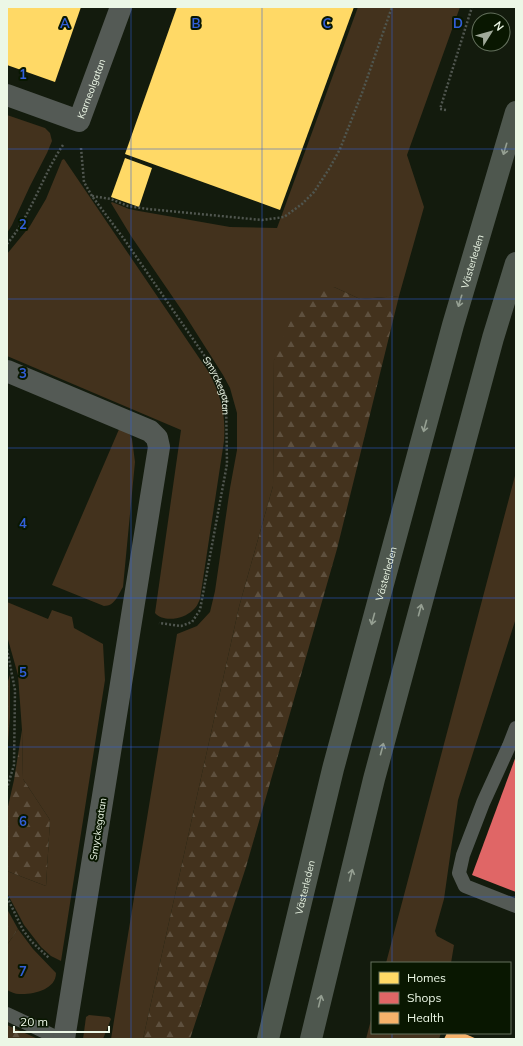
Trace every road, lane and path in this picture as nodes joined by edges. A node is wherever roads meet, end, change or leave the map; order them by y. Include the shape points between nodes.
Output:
1 (121, 7) edge
2 (392, 7) edge
3 (472, 7) edge
4 (7, 95) edge
5 (446, 110) dead end
6 (516, 112) edge
7 (79, 121) junction
8 (92, 196) junction
9 (7, 244) edge
10 (516, 263) edge
11 (7, 371) edge
12 (132, 620) junction
13 (7, 649) edge
14 (516, 728) edge
15 (7, 788) edge
16 (7, 897) edge
17 (516, 906) edge
18 (74, 981) junction
19 (7, 1014) edge
20 (60, 1039) edge
21 (64, 1039) edge
22 (268, 1039) edge
23 (311, 1039) edge

1 - 7 street, Karneolgatan
2 - 8 path via 340,149 314,192 284,217 262,220 148,209
3 - 5 path via 440,109
4 - 7 street, Karneolgatan
6 -> 22 highway, Västerleden via 453,325 333,769
7 - 8 path, Smyckegatan via 84,182
7 - 9 path via 55,157 32,205
8 - 12 path, Smyckegatan via 215,371 226,398 228,464 200,610 192,622 181,626
23 -> 10 highway via 376,771 489,353
11 - 12 street, Smyckegatan via 150,431 156,438 159,447
12 - 18 street, Smyckegatan
13 - 15 path via 15,690 14,765
14 - 17 lane via 483,803 459,873 465,886
16 - 18 path via 23,930 32,942
18 - 21 street, Smyckegatan
19 - 20 lane

